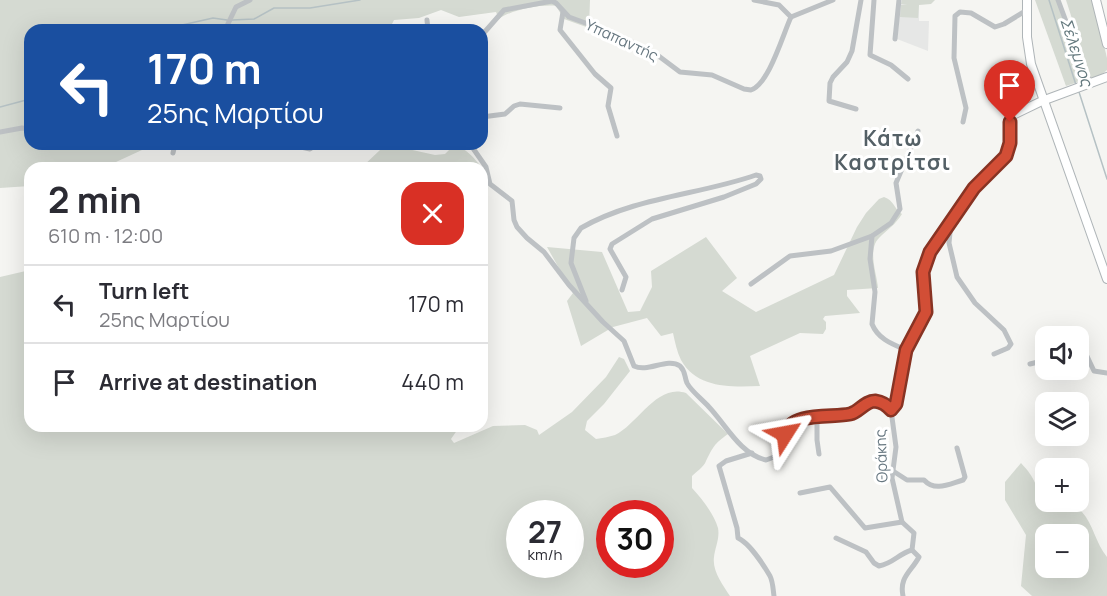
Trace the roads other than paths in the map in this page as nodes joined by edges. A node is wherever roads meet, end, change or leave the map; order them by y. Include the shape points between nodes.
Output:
1 (250, 0) edge
2 (754, 0) edge
3 (833, 0) edge
4 (861, 0) edge
5 (874, 0) edge
6 (899, 0) edge
7 (1027, 0) edge
8 (1059, 0) edge
9 (1096, 0) edge
10 (821, 2) edge
11 (1028, 10) junction
12 (562, 12) junction
13 (791, 17) junction
14 (427, 20) dead end
15 (228, 24) edge
16 (427, 24) edge
17 (488, 28) edge
18 (895, 39) dead end
19 (1107, 44) edge
20 (1107, 77) edge
21 (908, 79) dead end
22 (1088, 84) junction
23 (1042, 100) junction
24 (560, 108) dead end
25 (855, 109) dead end
26 (488, 116) edge
27 (963, 122) dead end
28 (24, 128) edge
29 (918, 131) dead end
30 (0, 132) edge
31 (617, 136) dead end
32 (174, 150) edge
33 (173, 153) dead end
34 (488, 173) edge
35 (951, 222) junction
36 (872, 236) junction
37 (1107, 279) edge
38 (751, 284) dead end
39 (622, 290) dead end
40 (586, 303) junction
41 (906, 350) junction
42 (994, 354) dead end
43 (1089, 359) edge
44 (1035, 363) edge
45 (1030, 364) dead end
46 (1107, 373) edge
47 (891, 410) junction
48 (818, 416) junction
49 (957, 448) dead end
50 (752, 453) junction
51 (819, 454) dead end
52 (893, 471) junction
53 (800, 493) dead end
54 (902, 522) junction
55 (836, 538) dead end
56 (912, 550) junction
57 (774, 596) edge
58 (903, 596) edge

1 - 15 street via 236,8
2 - 13 street via 779,5
3 - 10 street
4 - 25 street via 852,51 830,83 829,101
5 - 21 street via 870,56 891,65
6 - 18 street
7 - 11 street
8 - 22 street
9 - 19 street
10 - 13 street
11 - 23 street via 1028,45
11 - 27 street via 995,27 971,13 960,12 955,16 954,58 966,108
12 - 13 street, Υπαπαντής via 643,47 683,74 717,76 749,90 758,87 773,62
12 - 17 street, Υπαπαντής via 552,1 508,9
12 - 31 street via 560,30 611,88 608,106
14 - 16 street
20 - 22 street
22 - 23 street
23 - 35 street via 1013,116 1006,156 974,188
23 - 37 street
24 - 26 street via 520,104 507,114
28 - 30 street
29 - 36 street via 896,183 900,209 891,223
32 - 33 street
34 - 40 street via 493,187 512,201 514,220 526,238 544,252
35 - 41 street via 926,263 926,312
35 - 42 street via 949,243 957,277 975,303 1004,330 1011,344
36 - 38 street via 831,251 790,256
36 - 41 street via 872,324 879,336
39 - 40 street via 626,277 610,249 612,244 648,221 724,197 756,184 760,176 652,200 581,228 574,238 571,263
40 - 50 street via 624,340 635,367 680,366 688,384
41 - 47 street via 898,400
43 - 46 street via 1094,371
44 - 45 street
47 - 48 street via 872,401 850,414
47 - 52 street, Θράκης via 896,447
48 - 50 street via 788,427 785,453 765,460
48 - 51 street
49 - 52 street via 963,480 935,487
50 - 57 street via 719,466 738,538 768,573
52 - 54 street, Θράκης
53 - 54 street via 830,487 865,528
54 - 56 street, Θράκης via 914,533
55 - 56 street via 866,552 878,566 890,564
56 - 58 street via 919,557 904,577

